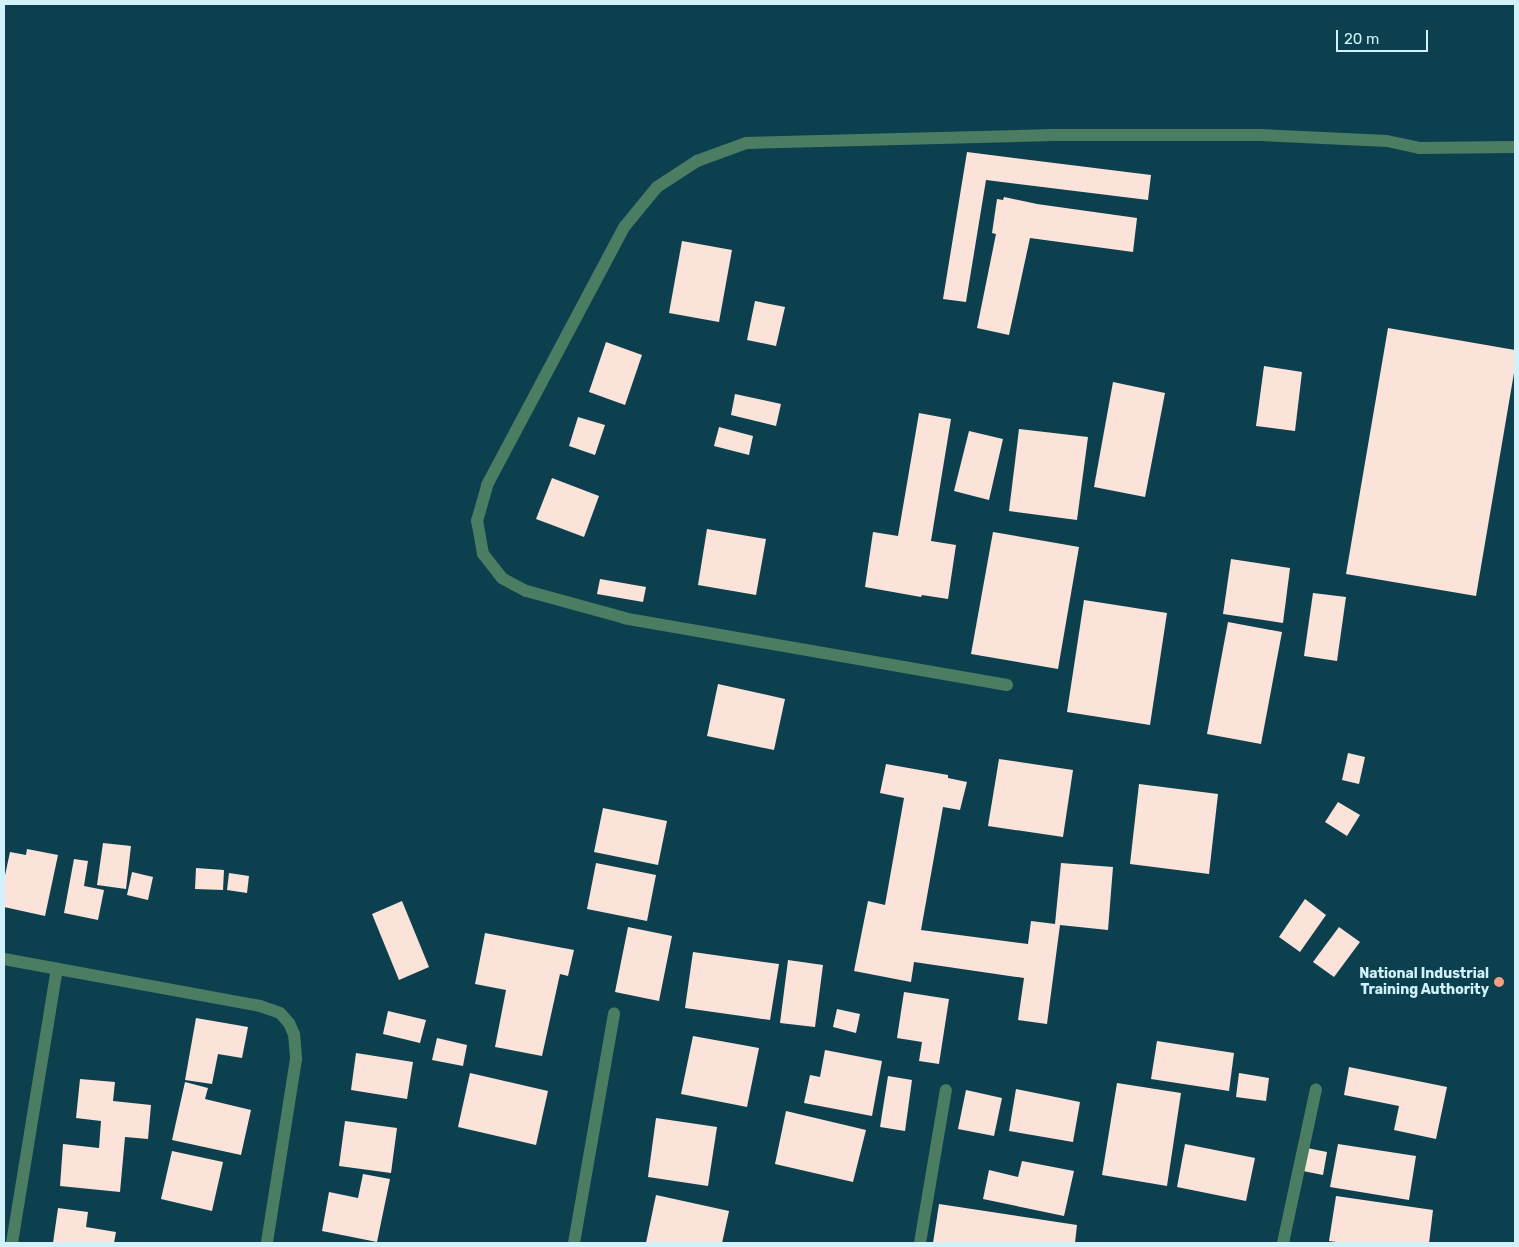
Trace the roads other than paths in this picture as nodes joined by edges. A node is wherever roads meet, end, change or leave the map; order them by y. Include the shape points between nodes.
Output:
1 (1515, 147) edge
2 (1007, 685) dead end
3 (4, 959) edge
4 (57, 969) junction
5 (614, 1013) dead end
6 (1316, 1088) dead end
7 (946, 1090) dead end
8 (12, 1243) edge
9 (267, 1243) edge
10 (574, 1243) edge
11 (920, 1243) edge
12 (1283, 1243) edge

1 - 2 street via 1419,148 1387,141 1261,135 1054,135 746,143 697,161 657,187 625,226 488,485 478,521 483,554 502,578 526,592 625,618
3 - 4 street
4 - 8 street
4 - 9 street via 260,1006 280,1013 289,1023 294,1034 296,1059
5 - 10 street
6 - 12 street
7 - 11 street

